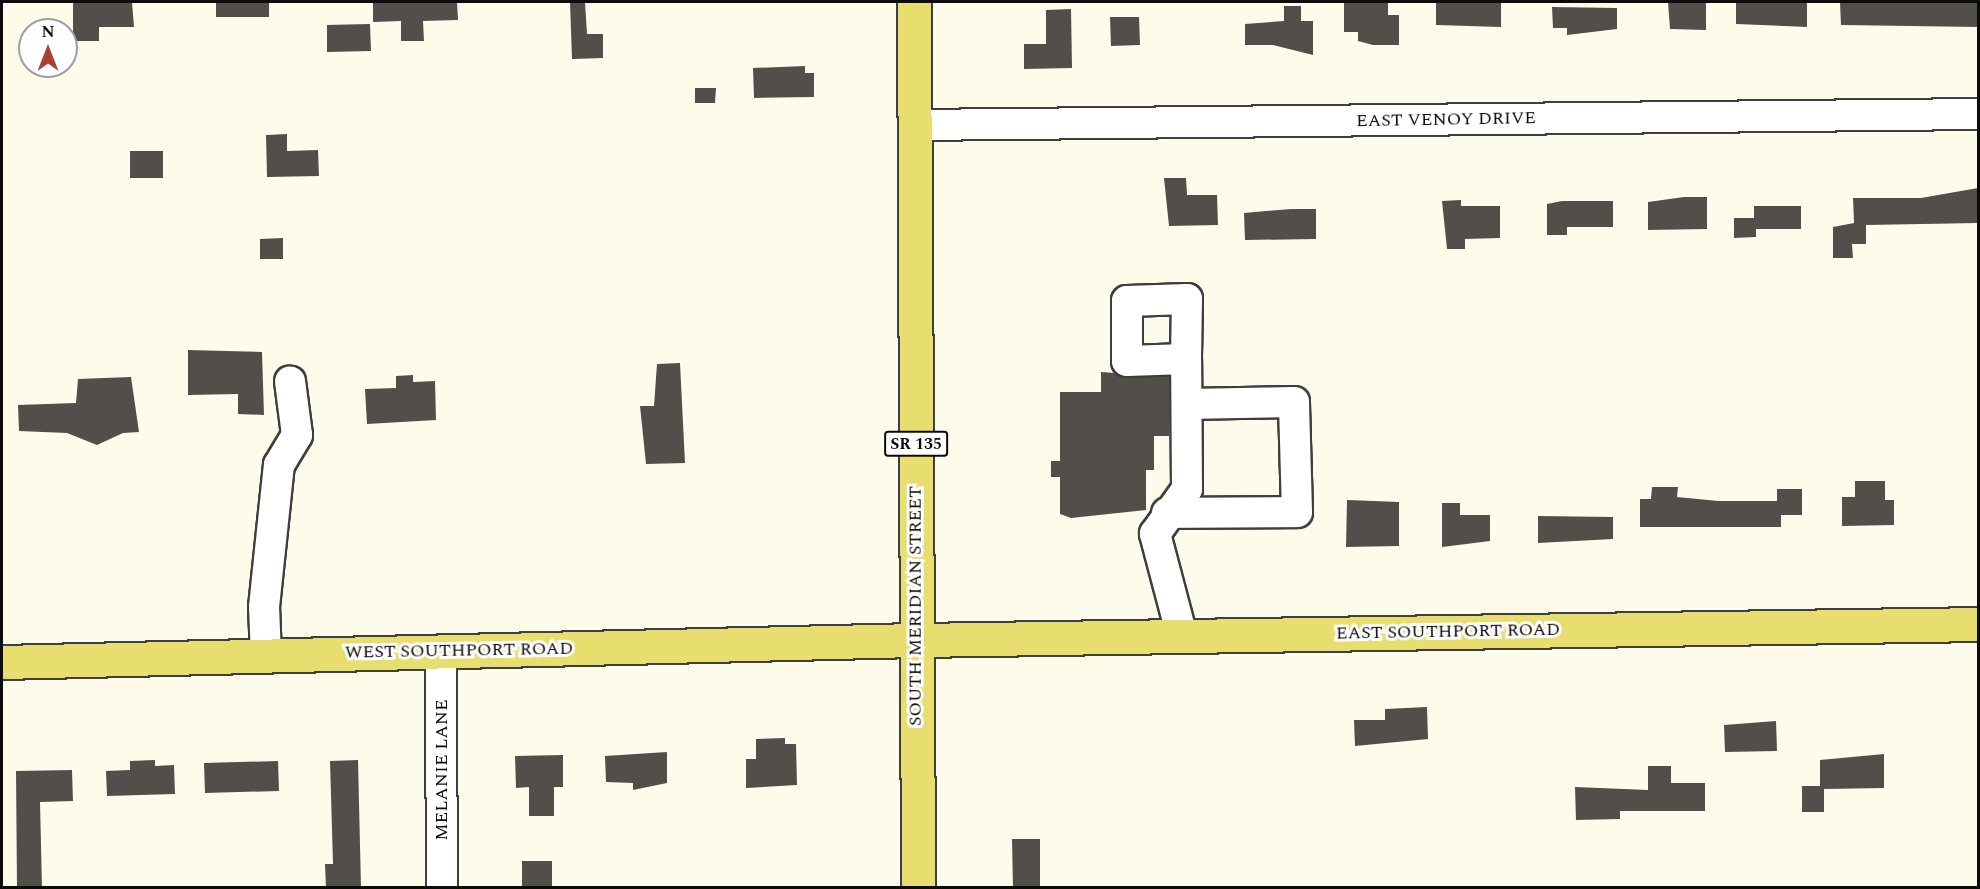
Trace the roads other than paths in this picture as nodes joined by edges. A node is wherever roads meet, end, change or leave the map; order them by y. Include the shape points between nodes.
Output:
1 (914, 2) edge
2 (1978, 114) edge
3 (914, 125) junction
4 (1186, 359) dead end
5 (290, 381) dead end
6 (1187, 404) junction
7 (1167, 513) junction
8 (1978, 624) edge
9 (1182, 636) junction
10 (916, 640) junction
11 (441, 652) junction
12 (266, 656) junction
13 (2, 662) edge
14 (442, 888) edge
15 (918, 888) edge

1 - 3 main road, SOUTH MERIDIAN STREET / SR 135
2 - 3 street, EAST VENOY DRIVE
3 - 10 main road, SOUTH MERIDIAN STREET / SR 135
4 - 6 street
5 - 12 street via 297,435 279,465 264,607
6 - 7 street via 1187,489
6 - 7 street via 1294,402 1297,512
7 - 9 street via 1155,534
8 - 9 main road, EAST SOUTHPORT ROAD
9 - 10 main road, EAST SOUTHPORT ROAD
10 - 11 main road, WEST SOUTHPORT ROAD
10 - 15 main road, SOUTH MERIDIAN STREET / SR 135
11 - 12 main road, WEST SOUTHPORT ROAD
11 - 14 street, MELANIE LANE
12 - 13 main road, WEST SOUTHPORT ROAD

